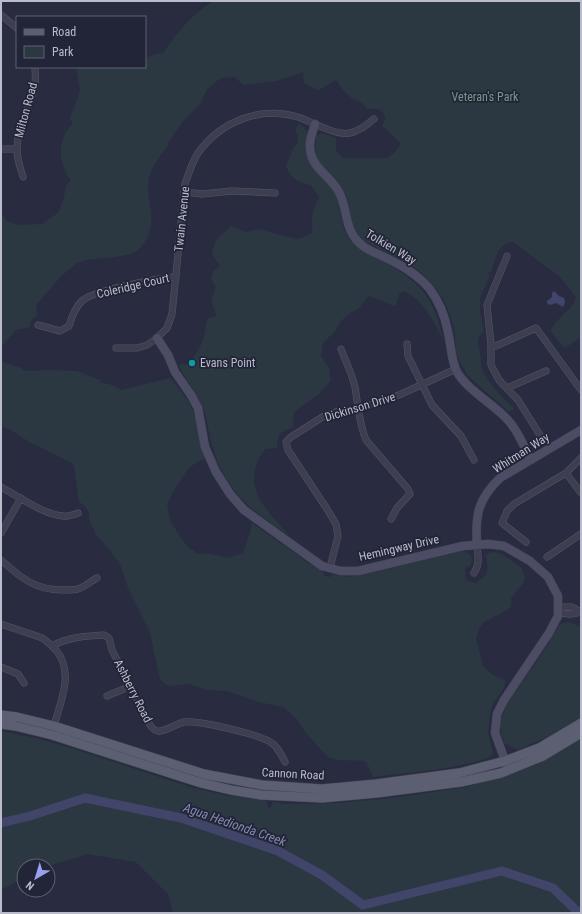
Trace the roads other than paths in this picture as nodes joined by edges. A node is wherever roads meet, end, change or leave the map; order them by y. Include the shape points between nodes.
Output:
1 (1, 15) edge
2 (16, 27) edge
3 (35, 68) edge
4 (374, 119) dead end
5 (315, 124) junction
6 (1, 149) edge
7 (17, 149) junction
8 (23, 177) dead end
9 (184, 192) junction
10 (275, 193) dead end
11 (507, 256) dead end
12 (176, 276) junction
13 (38, 325) dead end
14 (157, 338) junction
15 (407, 344) dead end
16 (491, 345) junction
17 (116, 348) dead end
18 (341, 349) dead end
19 (456, 369) junction
20 (546, 371) dead end
21 (422, 385) junction
22 (507, 388) junction
23 (581, 390) edge
24 (358, 409) junction
25 (581, 430) edge
26 (540, 436) dead end
27 (581, 458) edge
28 (474, 460) dead end
29 (531, 460) junction
30 (566, 473) junction
31 (1, 487) edge
32 (581, 493) edge
33 (21, 498) junction
34 (78, 513) dead end
35 (391, 519) dead end
36 (1, 533) edge
37 (581, 534) edge
38 (526, 542) dead end
39 (477, 545) junction
40 (547, 557) dead end
41 (1, 560) edge
42 (330, 568) junction
43 (474, 573) dead end
44 (97, 578) dead end
45 (1, 624) edge
46 (52, 646) junction
47 (1, 667) edge
48 (24, 683) dead end
49 (131, 686) junction
50 (107, 696) dead end
51 (1, 715) edge
52 (581, 723) edge
53 (1, 724) edge
54 (53, 730) junction
55 (581, 733) edge
56 (505, 761) junction
57 (285, 762) dead end
58 (508, 770) junction

1 - 2 street
3 - 7 street, Milton Road via 35,82 19,131
4 - 5 street, Twain Avenue via 349,134
5 - 9 street, Twain Avenue via 284,114 263,114 241,119 215,134 206,143 192,164
5 - 19 street, Tolkien Way via 310,142 311,155 316,165 340,193 352,235 364,247 412,272 428,287 439,302
6 - 7 street
7 - 8 street, Milton Road
9 - 10 street
9 - 12 street, Twain Avenue
11 - 16 street via 487,305
12 - 13 street, Coleridge Court via 95,294 83,300 72,314 69,326 60,331
12 - 14 street, Twain Avenue via 172,314 167,328
14 - 17 street, Twain Avenue via 137,348
14 - 42 street, Hemingway Drive via 198,408 205,448 230,494 249,513 308,557
15 - 21 street via 408,356
16 - 22 street via 491,365
16 - 23 street via 496,346 536,328
18 - 24 street via 350,370
19 - 21 street, Dickinson Drive
19 - 29 street, Tolkien Way via 463,381 505,417 516,430
20 - 22 street
21 - 24 street, Dickinson Drive
21 - 28 street via 432,405 461,436
22 - 26 street via 518,400
24 - 35 street via 366,440 410,494
24 - 42 street, Dickinson Drive via 324,416 286,442 288,450 336,524 338,536
25 - 29 street, Whitman Way
27 - 30 street
29 - 39 street, Whitman Way via 500,478 484,497 478,511
30 - 32 street
30 - 38 street via 514,504 507,511 502,523
31 - 33 street
33 - 34 street via 51,513 70,516
33 - 36 street
37 - 40 street
39 - 42 street, Hemingway Drive via 463,546 358,571
39 - 43 street, Whitman Way via 479,559
39 - 56 street, Hemingway Drive via 504,546 530,561 548,577 558,596 558,616 498,711 495,733
41 - 44 street via 27,581 53,590 78,589
45 - 46 street via 43,639
46 - 49 street, Ashberry Road via 74,638 104,635 109,638 112,650
46 - 54 street via 63,660 66,669 66,684
47 - 48 street via 18,674
49 - 50 street
49 - 57 street, Ashberry Road via 155,730 161,731 185,722 201,723 261,737 273,743
51 - 54 main road, Cannon Road via 17,717
52 - 56 main road, Cannon Road via 539,748
53 - 54 main road, Cannon Road
54 - 56 main road, Cannon Road via 204,774 262,785 322,789 459,773
54 - 58 main road, Cannon Road via 201,783 261,795 322,798 377,793 461,782
55 - 58 main road, Cannon Road via 543,756
56 - 58 street, Hemingway Drive

